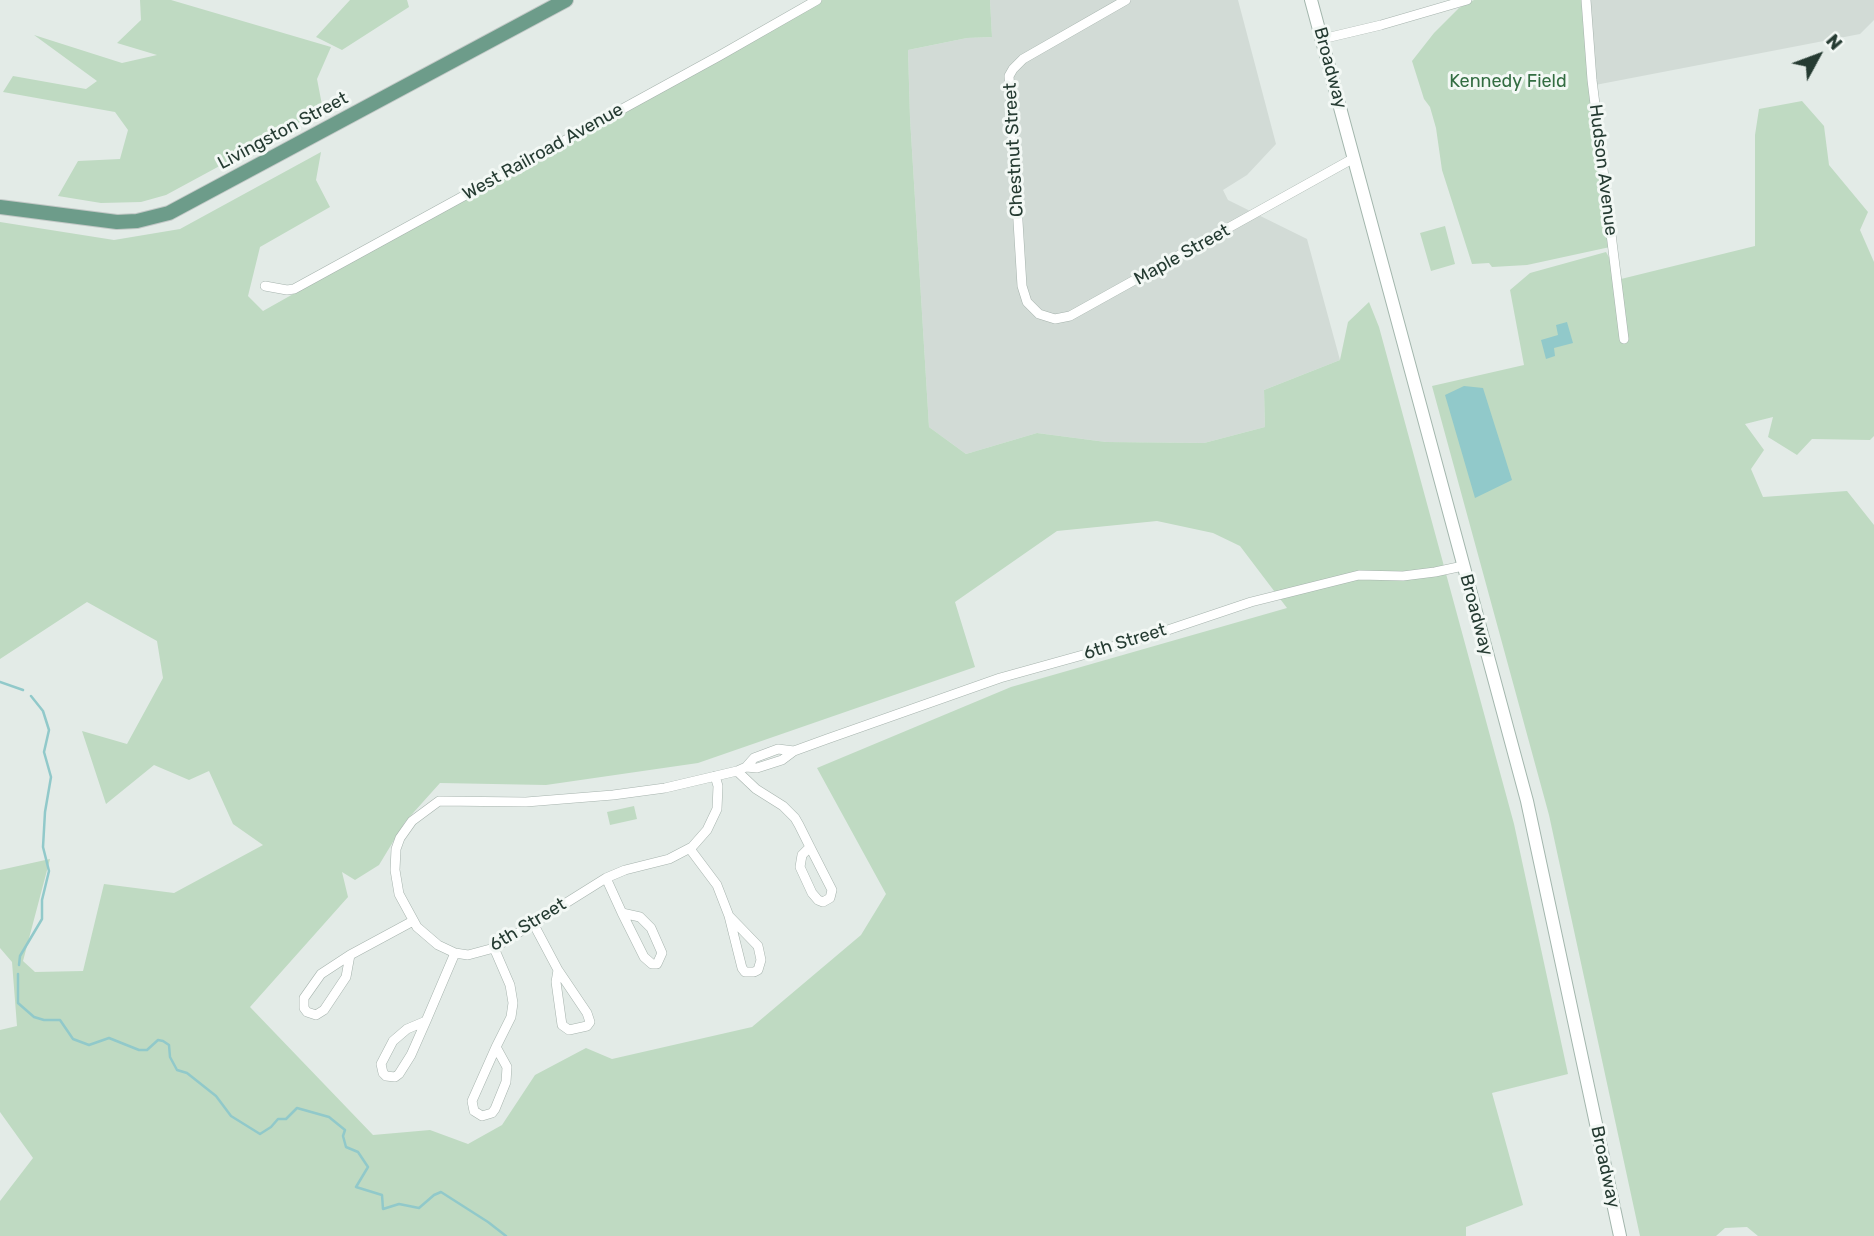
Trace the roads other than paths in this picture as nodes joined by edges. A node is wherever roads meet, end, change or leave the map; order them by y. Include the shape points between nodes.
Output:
1 (566, 0) edge
2 (817, 0) edge
3 (1126, 0) edge
4 (1311, 0) edge
5 (1467, 0) edge
6 (1586, 0) edge
7 (1322, 39) junction
8 (1354, 158) junction
9 (0, 206) edge
10 (1021, 282) joint
11 (265, 286) dead end
12 (1624, 339) dead end
13 (1463, 566) junction
14 (737, 771) junction
15 (715, 776) junction
16 (810, 847) junction
17 (690, 849) junction
18 (606, 878) junction
19 (622, 913) junction
20 (729, 916) junction
21 (413, 921) junction
22 (533, 923) junction
23 (494, 948) junction
24 (455, 953) junction
25 (350, 955) junction
26 (558, 970) junction
27 (426, 1021) junction
28 (496, 1047) junction
29 (1620, 1236) edge

1 - 9 main road, Livingston Street via 169,213 117,222
2 - 11 street, West Railroad Avenue via 294,289
3 - 10 street, Chestnut Street via 1023,59 1009,76
4 - 7 street, Broadway
5 - 7 street
6 - 12 street, Hudson Avenue
7 - 8 street, Broadway
8 - 10 street, Maple Street via 1070,316 1055,319 1039,314 1027,302
8 - 13 street, Broadway
13 - 14 street, 6th Street via 1403,576 1359,575 1251,602 1000,678 794,751 782,760
13 - 29 street, Broadway via 1527,801
14 - 15 street, 6th Street
14 - 16 street via 792,814
15 - 17 street via 717,809
15 - 21 street, 6th Street via 613,795 433,804 404,830 396,849 396,883
16 - 16 street via 832,890 823,902 812,893 800,867 802,855
17 - 18 street, 6th Street
17 - 20 street via 717,885
18 - 19 street
18 - 22 street, 6th Street
19 - 19 street via 644,957 657,964 662,953 651,928 640,917
20 - 20 street via 742,968 754,972 761,960 758,946
21 - 24 street, 6th Street via 430,941
21 - 25 street
22 - 23 street, 6th Street
22 - 26 street
23 - 24 street, 6th Street via 468,955
23 - 28 street via 513,1003
24 - 27 street
25 - 25 street via 321,975 304,999 307,1012 316,1015 324,1010 346,976
26 - 26 street via 587,1013 587,1026 569,1030 562,1025
27 - 27 street via 399,1074 386,1076 381,1065 393,1041
28 - 28 street via 472,1101 474,1111 482,1116 495,1109 506,1082 507,1067

